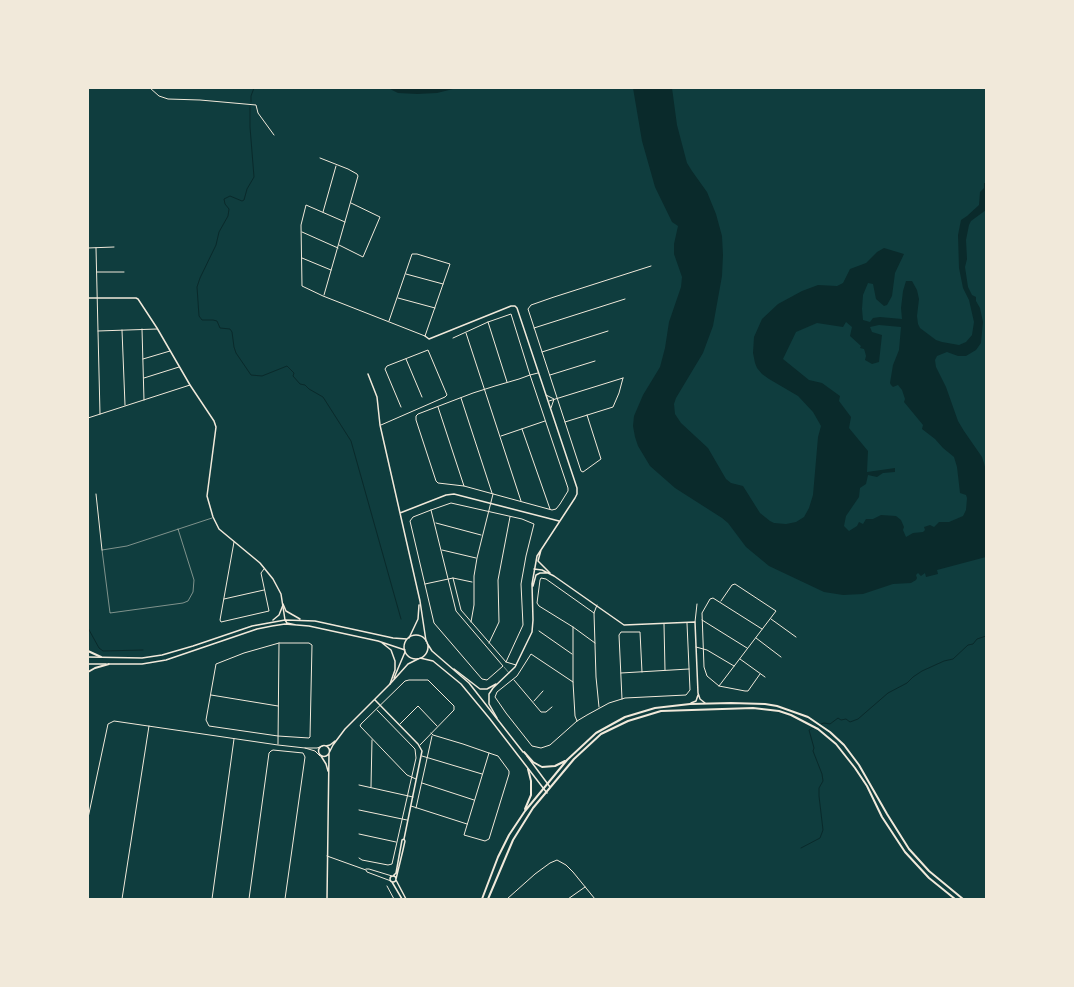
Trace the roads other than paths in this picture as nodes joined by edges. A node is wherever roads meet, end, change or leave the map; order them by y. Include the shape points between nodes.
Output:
1 (150, 88) edge
2 (274, 135) dead end
3 (320, 158) dead end
4 (336, 165) junction
5 (350, 203) junction
6 (322, 212) junction
7 (345, 222) junction
8 (301, 232) junction
9 (339, 245) junction
10 (114, 247) dead end
11 (88, 248) edge
12 (96, 248) junction
13 (338, 248) junction
14 (302, 258) junction
15 (651, 266) dead end
16 (331, 270) junction
17 (96, 272) junction
18 (124, 272) dead end
19 (406, 274) junction
20 (444, 284) junction
21 (323, 296) junction
22 (88, 298) edge
23 (97, 298) junction
24 (398, 298) junction
25 (625, 299) dead end
26 (435, 308) junction
27 (389, 321) junction
28 (488, 322) junction
29 (157, 328) junction
30 (142, 329) junction
31 (533, 329) junction
32 (122, 330) junction
33 (98, 331) junction
34 (608, 331) dead end
35 (466, 332) junction
36 (425, 336) junction
37 (453, 338) dead end
38 (170, 350) junction
39 (541, 352) junction
40 (143, 359) junction
41 (406, 359) junction
42 (595, 361) dead end
43 (180, 366) junction
44 (538, 373) junction
45 (368, 374) dead end
46 (530, 375) junction
47 (549, 375) junction
48 (143, 378) junction
49 (507, 382) junction
50 (190, 385) junction
51 (485, 389) junction
52 (546, 395) junction
53 (422, 397) dead end
54 (461, 398) junction
55 (557, 398) junction
56 (554, 399) junction
57 (144, 400) junction
58 (548, 401) junction
59 (125, 406) junction
60 (438, 406) junction
61 (401, 407) dead end
62 (551, 409) junction
63 (100, 414) junction
64 (587, 415) junction
65 (88, 418) edge
66 (546, 421) junction
67 (564, 422) junction
68 (380, 425) junction
69 (522, 429) junction
70 (500, 437) junction
71 (464, 486) junction
72 (96, 494) dead end
73 (493, 494) junction
74 (521, 502) junction
75 (490, 503) junction
76 (432, 510) junction
77 (550, 510) junction
78 (488, 511) junction
79 (400, 513) junction
80 (510, 516) junction
81 (213, 517) junction
82 (559, 521) junction
83 (435, 523) junction
84 (178, 529) junction
85 (482, 535) junction
86 (234, 542) junction
87 (542, 546) junction
88 (102, 550) junction
89 (441, 550) junction
90 (477, 558) junction
91 (264, 568) junction
92 (534, 569) junction
93 (550, 574) junction
94 (453, 578) junction
95 (448, 579) junction
96 (473, 582) junction
97 (424, 584) junction
98 (532, 588) junction
99 (265, 590) junction
100 (224, 600) junction
101 (420, 602) junction
102 (720, 602) junction
103 (283, 604) junction
104 (697, 604) dead end
105 (597, 605) junction
106 (594, 613) junction
107 (770, 618) junction
108 (284, 620) junction
109 (301, 620) junction
110 (701, 620) junction
111 (272, 621) junction
112 (471, 622) junction
113 (695, 622) junction
114 (687, 623) junction
115 (664, 624) junction
116 (296, 625) junction
117 (573, 627) junction
118 (762, 629) junction
119 (539, 631) dead end
120 (796, 637) dead end
121 (756, 638) junction
122 (408, 639) junction
123 (378, 641) junction
124 (427, 642) junction
125 (279, 643) junction
126 (489, 643) junction
127 (595, 643) junction
128 (696, 647) junction
129 (702, 648) junction
130 (747, 649) junction
131 (88, 651) edge
132 (405, 651) junction
133 (572, 654) junction
134 (88, 657) edge
135 (101, 657) junction
136 (781, 657) dead end
137 (740, 658) junction
138 (419, 659) junction
139 (506, 662) junction
140 (88, 664) edge
141 (109, 664) junction
142 (503, 666) junction
143 (516, 666) junction
144 (734, 666) junction
145 (454, 669) junction
146 (690, 669) junction
147 (665, 671) junction
148 (88, 672) edge
149 (642, 672) junction
150 (621, 673) junction
151 (510, 674) junction
152 (760, 674) junction
153 (765, 677) dead end
154 (393, 680) junction
155 (514, 680) junction
156 (573, 682) junction
157 (499, 683) junction
158 (390, 684) junction
159 (719, 686) junction
160 (543, 691) dead end
161 (698, 693) junction
162 (210, 695) junction
163 (622, 699) junction
164 (375, 700) junction
165 (533, 702) junction
166 (690, 704) junction
167 (705, 704) junction
168 (278, 706) junction
169 (381, 706) junction
170 (552, 707) dead end
171 (599, 708) junction
172 (376, 709) junction
173 (497, 718) junction
174 (577, 721) junction
175 (399, 724) junction
176 (149, 726) junction
177 (438, 726) junction
178 (430, 733) junction
179 (433, 735) junction
180 (278, 736) junction
181 (234, 738) junction
182 (338, 738) junction
183 (372, 740) junction
184 (278, 745) junction
185 (420, 745) junction
186 (323, 746) junction
187 (305, 748) junction
188 (524, 752) junction
189 (329, 753) junction
190 (489, 753) junction
191 (321, 756) junction
192 (421, 756) junction
193 (427, 758) junction
194 (567, 760) junction
195 (528, 769) junction
196 (328, 773) junction
197 (483, 775) junction
198 (411, 778) junction
199 (416, 779) junction
200 (421, 783) junction
201 (546, 783) junction
202 (359, 785) dead end
203 (543, 787) junction
204 (371, 788) junction
205 (551, 788) junction
206 (547, 793) junction
207 (407, 795) junction
208 (413, 797) junction
209 (475, 800) junction
210 (411, 806) junction
211 (416, 808) junction
212 (359, 810) dead end
213 (525, 811) junction
214 (88, 818) edge
215 (402, 819) junction
216 (408, 820) junction
217 (467, 824) junction
218 (359, 834) dead end
219 (404, 839) junction
220 (397, 842) junction
221 (327, 856) junction
222 (359, 858) dead end
223 (366, 870) junction
224 (393, 876) junction
225 (396, 880) junction
226 (392, 881) junction
227 (387, 886) dead end
228 (585, 887) junction
229 (122, 899) edge
230 (212, 899) edge
231 (249, 899) edge
232 (285, 899) edge
233 (327, 899) edge
234 (360, 899) edge
235 (380, 899) edge
236 (394, 899) edge
237 (402, 899) edge
238 (406, 899) edge
239 (482, 899) edge
240 (488, 899) edge
241 (507, 899) edge
242 (568, 899) edge
243 (595, 899) edge
244 (955, 899) edge
245 (963, 899) edge

1 - 2 street via 168,100 256,105 259,115
3 - 4 street
4 - 5 street via 358,175
4 - 6 street
5 - 7 street
5 - 9 street via 380,217 363,257
6 - 7 street
6 - 8 street via 306,205
7 - 9 street
8 - 13 street
8 - 14 street
9 - 13 street
10 - 12 street
11 - 12 street
12 - 17 street
13 - 16 street
14 - 16 street
14 - 21 street via 302,286
15 - 31 street via 531,305 527,310
16 - 21 street
17 - 18 street
17 - 23 street
19 - 20 street
19 - 20 street via 413,253 450,263
19 - 24 street
20 - 26 street
21 - 27 street
22 - 23 street
23 - 29 street via 136,298
23 - 33 street
24 - 26 street
24 - 27 street
25 - 31 street
26 - 36 street
27 - 36 street
28 - 35 street
28 - 46 street via 511,314
28 - 49 street
29 - 30 street
29 - 38 street
30 - 32 street
30 - 40 street
31 - 39 street
32 - 33 street
32 - 59 street
33 - 63 street
34 - 39 street
35 - 37 street
35 - 51 street
36 - 44 street via 429,339 515,306 519,311
38 - 40 street
38 - 43 street
39 - 47 street
40 - 48 street
41 - 53 street
41 - 61 street via 387,366 385,370
41 - 68 street via 428,350 447,395
42 - 47 street
43 - 48 street
43 - 50 street
44 - 46 street
44 - 52 street
45 - 68 street via 377,397
46 - 49 street
46 - 66 street
47 - 55 street
48 - 57 street
49 - 51 street
50 - 57 street
50 - 81 street via 216,424 207,496
51 - 54 street
51 - 70 street
52 - 56 street
52 - 58 street
54 - 60 street
54 - 73 street
55 - 56 street
55 - 64 street via 623,378 613,407
55 - 67 street
56 - 58 street
56 - 62 street
57 - 59 street
58 - 62 street
59 - 63 street
60 - 71 street
60 - 71 street via 418,414 416,420 437,483
62 - 82 street via 577,488 575,498
63 - 65 street
64 - 67 street
64 - 67 street via 601,460 582,472
66 - 69 street
66 - 77 street via 568,491 560,504 554,510
68 - 79 street
69 - 70 street
69 - 77 street
70 - 74 street
71 - 73 street
72 - 88 street
73 - 74 street
73 - 75 street
74 - 77 street
75 - 78 street
75 - 79 street via 449,494
75 - 82 street
76 - 78 street via 451,503
76 - 83 street
76 - 97 street via 413,517 410,521
78 - 80 street
78 - 85 street
79 - 101 street
80 - 126 street via 498,580 499,622
80 - 139 street via 533,523 534,526 521,584 523,625
81 - 84 lane
81 - 86 street via 219,528
82 - 87 street
83 - 85 street
83 - 89 street
84 - 88 lane via 127,546
84 - 88 lane via 194,586 191,597 183,603 110,613
85 - 90 street
86 - 91 street
86 - 100 street
87 - 92 street
87 - 93 street via 538,561
89 - 90 street
89 - 95 street
90 - 96 street
91 - 99 street via 261,573
91 - 103 street via 277,586
92 - 93 street
92 - 98 street
93 - 98 street via 536,575
93 - 105 street
94 - 95 street
94 - 96 street
94 - 112 street via 460,608
95 - 97 street
95 - 142 street via 456,611
96 - 112 street via 474,605
97 - 142 street via 434,623 482,679 487,680
98 - 143 street via 533,628
99 - 100 street
99 - 100 street via 270,611 222,622 220,620
101 - 122 street via 418,619
101 - 124 street
102 - 107 street via 732,585 736,584 776,611
102 - 110 street via 710,599
102 - 118 street
103 - 108 street
103 - 109 street via 286,611
103 - 111 street via 279,615
104 - 113 street
105 - 106 street
105 - 115 street via 624,625
106 - 117 street via 541,578 537,603
106 - 127 street
107 - 118 street
107 - 120 street
108 - 109 street
108 - 111 street
108 - 116 street
109 - 122 street
110 - 129 street
110 - 130 street
111 - 135 street via 162,655 142,658
112 - 126 street
113 - 114 street
113 - 128 street
114 - 115 street
114 - 146 street
115 - 147 street
116 - 123 street
116 - 141 street via 285,624 257,629 166,660 142,664
117 - 127 street
117 - 133 street
118 - 121 street
119 - 133 street
121 - 130 street
121 - 136 street
122 - 124 street via 415,635
122 - 132 street
123 - 132 street
123 - 158 street via 390,648 394,656 395,670
124 - 138 street via 427,652
124 - 145 street via 432,651
125 - 162 street via 216,664
125 - 168 street
125 - 180 street via 312,645 311,735 309,738
126 - 139 street
127 - 171 street
128 - 129 street
128 - 161 street
129 - 144 street
129 - 159 street via 705,674
130 - 137 street
131 - 135 main road
132 - 138 street via 409,657
132 - 154 street
133 - 156 street
134 - 135 street
137 - 144 street
137 - 152 street
138 - 154 street via 408,664
138 - 195 street via 433,661 460,684
139 - 143 street
140 - 141 street
141 - 148 main road
142 - 151 lane
143 - 151 street
144 - 159 street
145 - 157 street via 480,689 487,689
145 - 173 street via 469,683
146 - 147 street
146 - 163 street via 690,690 686,695
147 - 149 street
149 - 150 street
149 - 150 street via 639,631 621,632 619,635
150 - 163 street
151 - 157 street
152 - 153 street
152 - 159 street via 748,691
154 - 158 street
155 - 156 street via 532,654
155 - 165 street
155 - 174 street via 497,692 495,697 535,747 544,748 550,745
156 - 174 street
157 - 173 street via 488,697
158 - 164 street
160 - 165 street
161 - 166 street via 696,700
161 - 167 street
162 - 168 street
162 - 180 street via 206,720 209,726
163 - 171 street
164 - 169 street
164 - 182 street
165 - 170 street via 541,712 546,712
166 - 167 main road
166 - 194 main road via 655,708 625,717 596,733
167 - 245 main road via 765,704 788,709 830,732 856,760 909,849 929,872
168 - 180 street
169 - 172 street
169 - 175 street
169 - 177 street via 405,681 426,680 454,705 454,710
171 - 174 street
172 - 183 street via 360,726
172 - 198 street via 415,749 416,758
173 - 188 street
175 - 177 street via 418,706
175 - 185 street
176 - 181 street
176 - 214 street via 117,721 108,724
176 - 229 street
177 - 178 street
178 - 179 street
178 - 185 street
179 - 190 street
179 - 193 street
180 - 184 street
181 - 184 street
181 - 230 street
182 - 186 street via 332,744
182 - 189 street
183 - 198 street
183 - 204 street
184 - 187 street
185 - 192 street
186 - 187 street
186 - 189 street via 328,748
186 - 191 street via 318,751
187 - 191 street
188 - 194 main road via 542,767 555,766
188 - 201 street
189 - 191 street via 326,757
189 - 196 street
190 - 197 street
190 - 217 street via 498,756 509,774 489,839 485,841 464,835
191 - 196 street
192 - 193 street
192 - 199 street
193 - 197 street
193 - 200 street
194 - 201 main road
195 - 203 street
195 - 213 main road via 532,788
196 - 221 street
197 - 209 street
198 - 199 street
198 - 207 street
199 - 208 street
200 - 209 street
200 - 211 street
201 - 203 main road
201 - 205 street
202 - 204 street
203 - 206 street
203 - 213 main road
204 - 207 street
205 - 206 main road
205 - 244 main road via 574,759 601,734 628,721 661,711 753,708 779,711 810,724 841,750 867,786 882,817 905,852 929,878
206 - 240 main road via 533,808 513,840
207 - 208 street
207 - 215 street
208 - 210 street
209 - 217 street
210 - 211 street
210 - 216 street
211 - 217 street
212 - 215 street
213 - 239 main road via 509,835
215 - 216 street
215 - 220 street
216 - 219 street
218 - 220 street
219 - 224 street via 396,873
219 - 225 street
220 - 222 street via 392,865
221 - 223 street
221 - 233 street
223 - 224 street
223 - 226 street
224 - 225 street
224 - 226 street
225 - 226 street
225 - 238 street
226 - 237 street
227 - 236 street
228 - 241 street via 566,865 556,861 535,874
228 - 242 street
228 - 243 street
231 - 232 street via 269,753 273,750 303,753 305,757
234 - 235 street

